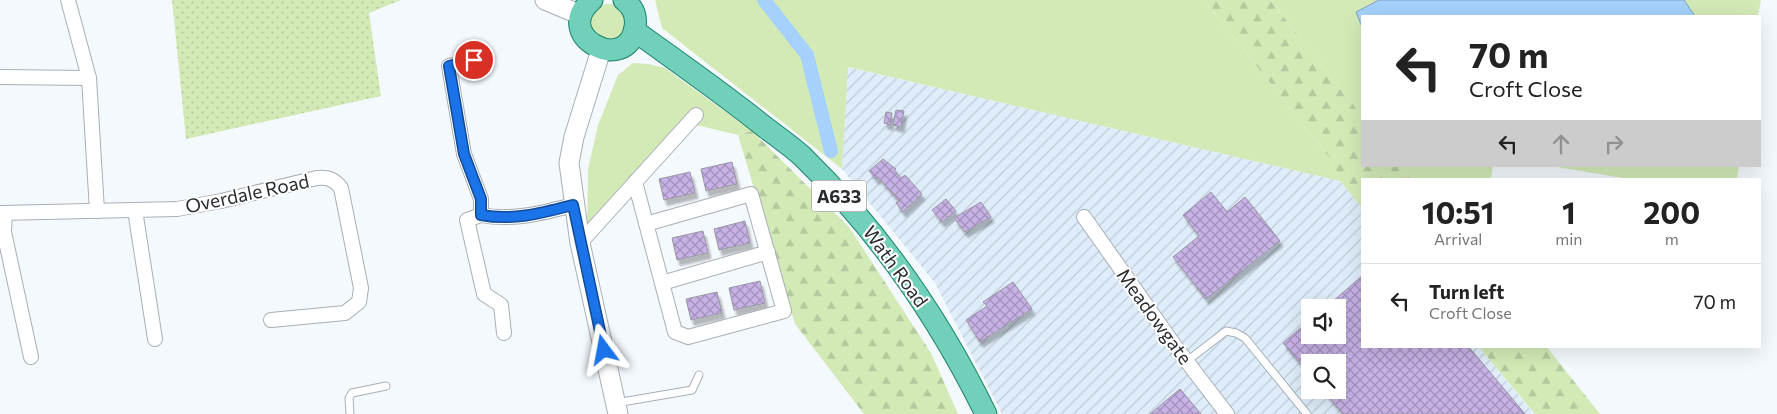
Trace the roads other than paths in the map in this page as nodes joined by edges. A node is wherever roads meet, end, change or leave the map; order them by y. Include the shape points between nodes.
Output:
1 (68, 0) edge
2 (545, 0) edge
3 (624, 0) edge
4 (586, 7) edge
5 (635, 32) junction
6 (601, 50) junction
7 (474, 60) dead end
8 (0, 77) edge
9 (89, 78) junction
10 (687, 118) dead end
11 (635, 182) junction
12 (573, 205) junction
13 (97, 210) junction
14 (134, 210) junction
15 (3, 213) edge
16 (481, 215) junction
17 (1084, 217) dead end
18 (646, 224) junction
19 (580, 243) junction
20 (768, 252) junction
21 (662, 283) junction
22 (271, 320) dead end
23 (504, 333) dead end
24 (155, 339) dead end
25 (31, 358) dead end
26 (1187, 361) junction
27 (699, 375) dead end
28 (386, 386) dead end
29 (617, 409) edge
30 (350, 414) edge
31 (986, 414) edge
32 (1227, 414) edge
33 (1306, 414) edge

1 - 9 street
2 - 4 main road
3 - 5 main road via 634,13
4 - 6 main road via 582,32 586,40
5 - 6 main road via 625,45
5 - 31 main road, Wath Road / A633 via 740,106 801,156 855,213 912,284 964,370
6 - 12 main road via 569,163
7 - 16 street via 449,66 464,154 481,199
8 - 9 street
9 - 13 street
10 - 11 street
11 - 18 street
11 - 19 street
12 - 16 street via 532,216
12 - 19 main road
13 - 14 street, Overdale Road
13 - 15 street, Overdale Road
14 - 22 street, Overdale Road via 201,205 317,178 335,181 340,188 361,288 359,302 345,313
14 - 24 street
15 - 25 street via 4,232
16 - 23 street via 467,220 484,294 501,306
17 - 26 street, Meadowgate
18 - 20 street via 751,194
18 - 21 street
19 - 29 main road
20 - 21 street
20 - 21 street via 784,311 688,337 675,332
26 - 32 street, Meadowgate
26 - 33 lane via 1226,331 1236,332 1245,338
27 - 29 lane via 692,390
28 - 30 lane via 352,393 348,398

